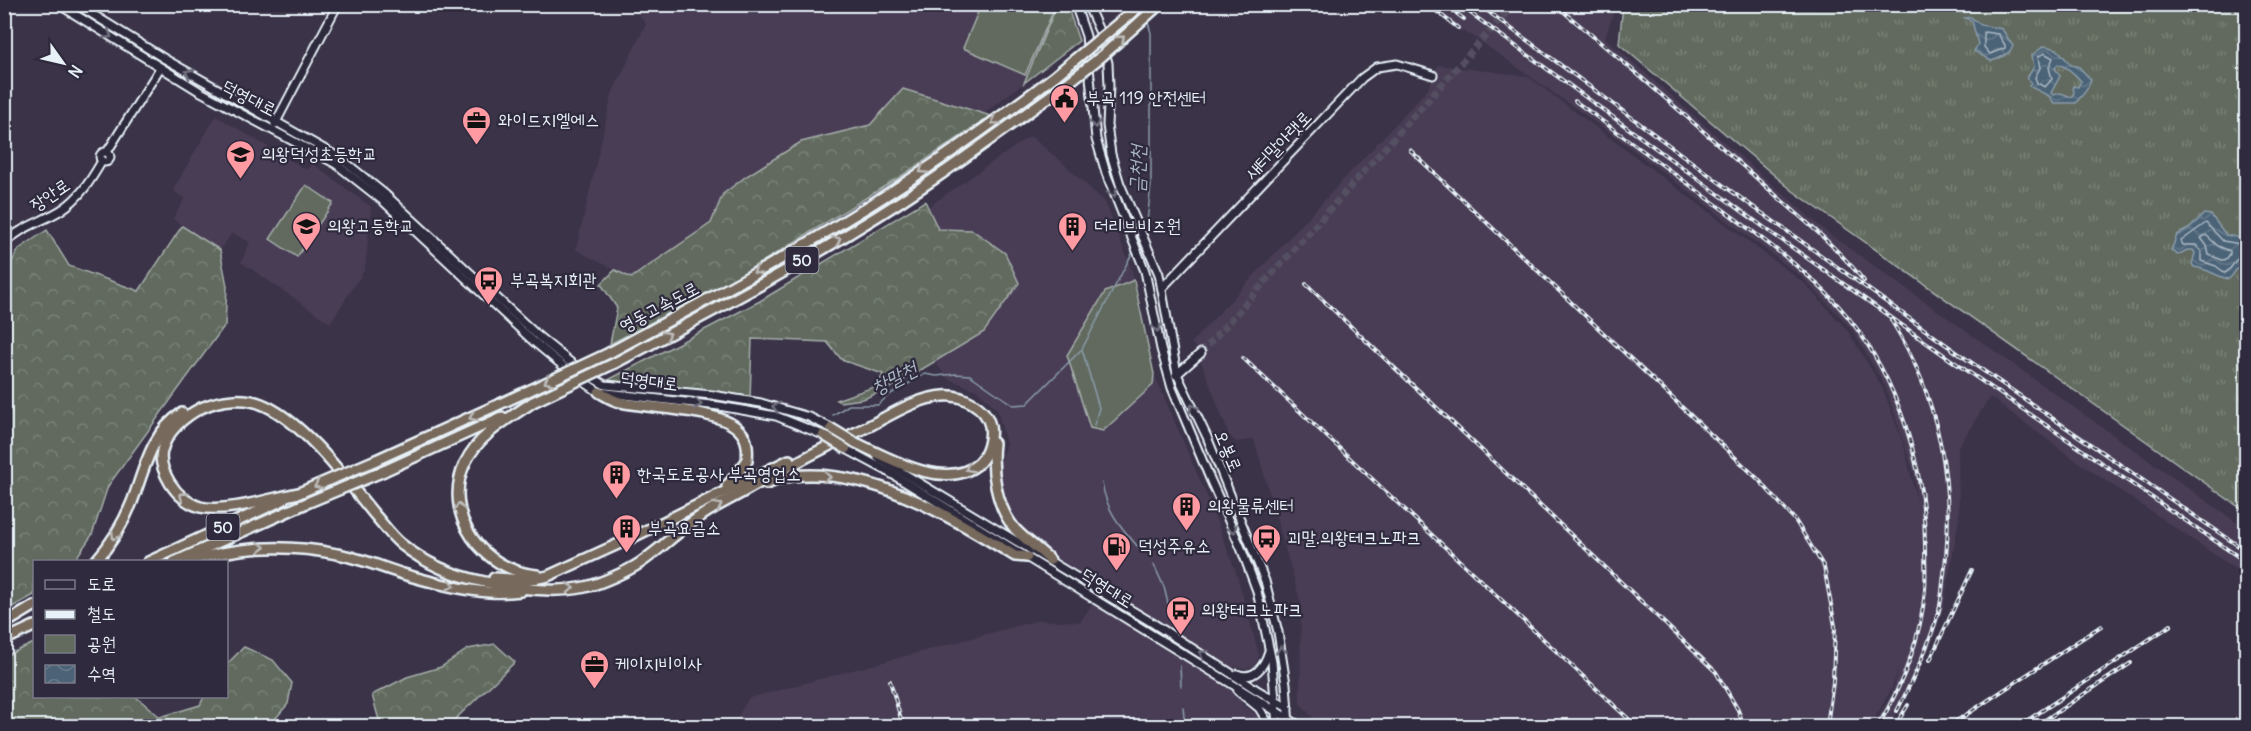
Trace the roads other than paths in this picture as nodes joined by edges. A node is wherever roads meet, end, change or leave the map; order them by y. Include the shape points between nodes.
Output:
1 (58, 4) edge
2 (76, 4) edge
3 (338, 4) edge
4 (1075, 4) edge
5 (1087, 4) edge
6 (1142, 4) edge
7 (1161, 4) edge
8 (160, 68) junction
9 (1433, 75) dead end
10 (275, 125) junction
11 (4, 244) edge
12 (1161, 288) junction
13 (1201, 353) tunnel mouth
14 (1177, 374) junction
15 (1170, 380) junction
16 (599, 392) junction
17 (533, 402) junction
18 (831, 428) joint
19 (823, 435) joint
20 (850, 445) junction
21 (749, 489) junction
22 (720, 492) junction
23 (299, 493) junction
24 (1027, 557) junction
25 (96, 560) edge
26 (150, 560) edge
27 (176, 560) edge
28 (188, 560) edge
29 (1050, 560) junction
30 (548, 576) junction
31 (547, 590) junction
32 (33, 607) edge
33 (33, 614) edge
34 (4, 626) edge
35 (33, 626) edge
36 (4, 640) edge
37 (1269, 649) junction
38 (1228, 670) junction
39 (1227, 682) junction
40 (1275, 700) junction
41 (1288, 708) junction
42 (1278, 712) junction
43 (1289, 723) edge
44 (1270, 726) edge
45 (1277, 726) edge
46 (1300, 726) edge

1 -> 8 street, 덕영대로
10 -> 2 street, 덕영대로
3 - 10 street
4 -> 15 street, 오봉로 via 1086,36 1096,139 1108,181 1145,271
5 - 12 street, 오봉로 via 1108,63 1107,137 1120,184 1153,258
6 -> 23 highway, 영동고속도로 / 50, bridge via 972,138 850,217 732,286 609,353
17 -> 7 highway, 영동고속도로 / 50, bridge via 739,297 859,228 1060,89
8 - 10 street, 덕영대로
8 - 11 street, 장안로 via 107,152 109,160 102,161 86,188 60,211
9 - 12 street, 새터말아랫로 via 1397,64 1370,72
10 - 16 street, 덕영대로 via 336,164 382,201 533,341
18 -> 10 street, 덕영대로 via 761,403 605,385 538,336 386,195 340,158
12 - 14 street, 오봉로
13 - 14 street
14 - 15 street
41 -> 14 street, 오봉로 via 1275,618 1264,581 1207,437
15 -> 37 street, 오봉로 via 1257,591
16 -> 19 street, 덕영대로 via 768,414
16 - 22 highway via 618,402 714,416 739,429 745,438 747,461
17 - 27 highway, 영동고속도로 / 50, bridge
30 -> 17 highway via 527,574 497,561 479,547 459,510 457,494 471,454 490,430
18 - 20 main road, 덕영대로, bridge
19 - 20 main road, 덕영대로, bridge
21 -> 20 highway via 791,464 929,399 961,397 974,404 990,425 982,460 972,469 946,475 925,472
20 - 24 street, 덕영대로
20 - 29 street, 덕영대로
21 -> 24 highway via 791,476 851,480 931,507 1015,556
31 -> 21 highway via 586,587 637,565 703,514
22 - 29 highway via 902,404 944,390 963,392 977,400 993,423 993,466 1004,516
22 - 30 highway
23 - 26 highway, 영동고속도로 / 50
23 -> 31 highway via 221,508 201,507 182,499 170,484 162,468 162,451 168,436 201,408 220,401 244,400 264,405 298,429 400,543 455,575
24 - 39 street, 덕영대로
30 -> 25 highway via 529,580 491,578 455,570 430,556 404,538 295,418 266,399 243,394 217,396 198,403 163,432 140,474 120,527
28 -> 31 highway via 246,548 310,549 490,592
38 -> 29 street, 덕영대로
32 - 34 highway
33 - 34 highway
35 - 36 highway
37 - 38 street via 1263,666 1255,674 1241,676
37 - 40 street, 오봉로
38 - 40 street, 덕영대로
39 - 42 street, 덕영대로
39 - 44 street via 1259,708
40 - 41 street, 덕영대로
40 - 42 street, 오봉로
41 - 43 street, 오봉로
42 - 43 street, 덕영대로
42 - 45 street, 오봉로
43 - 46 street, 덕영대로

